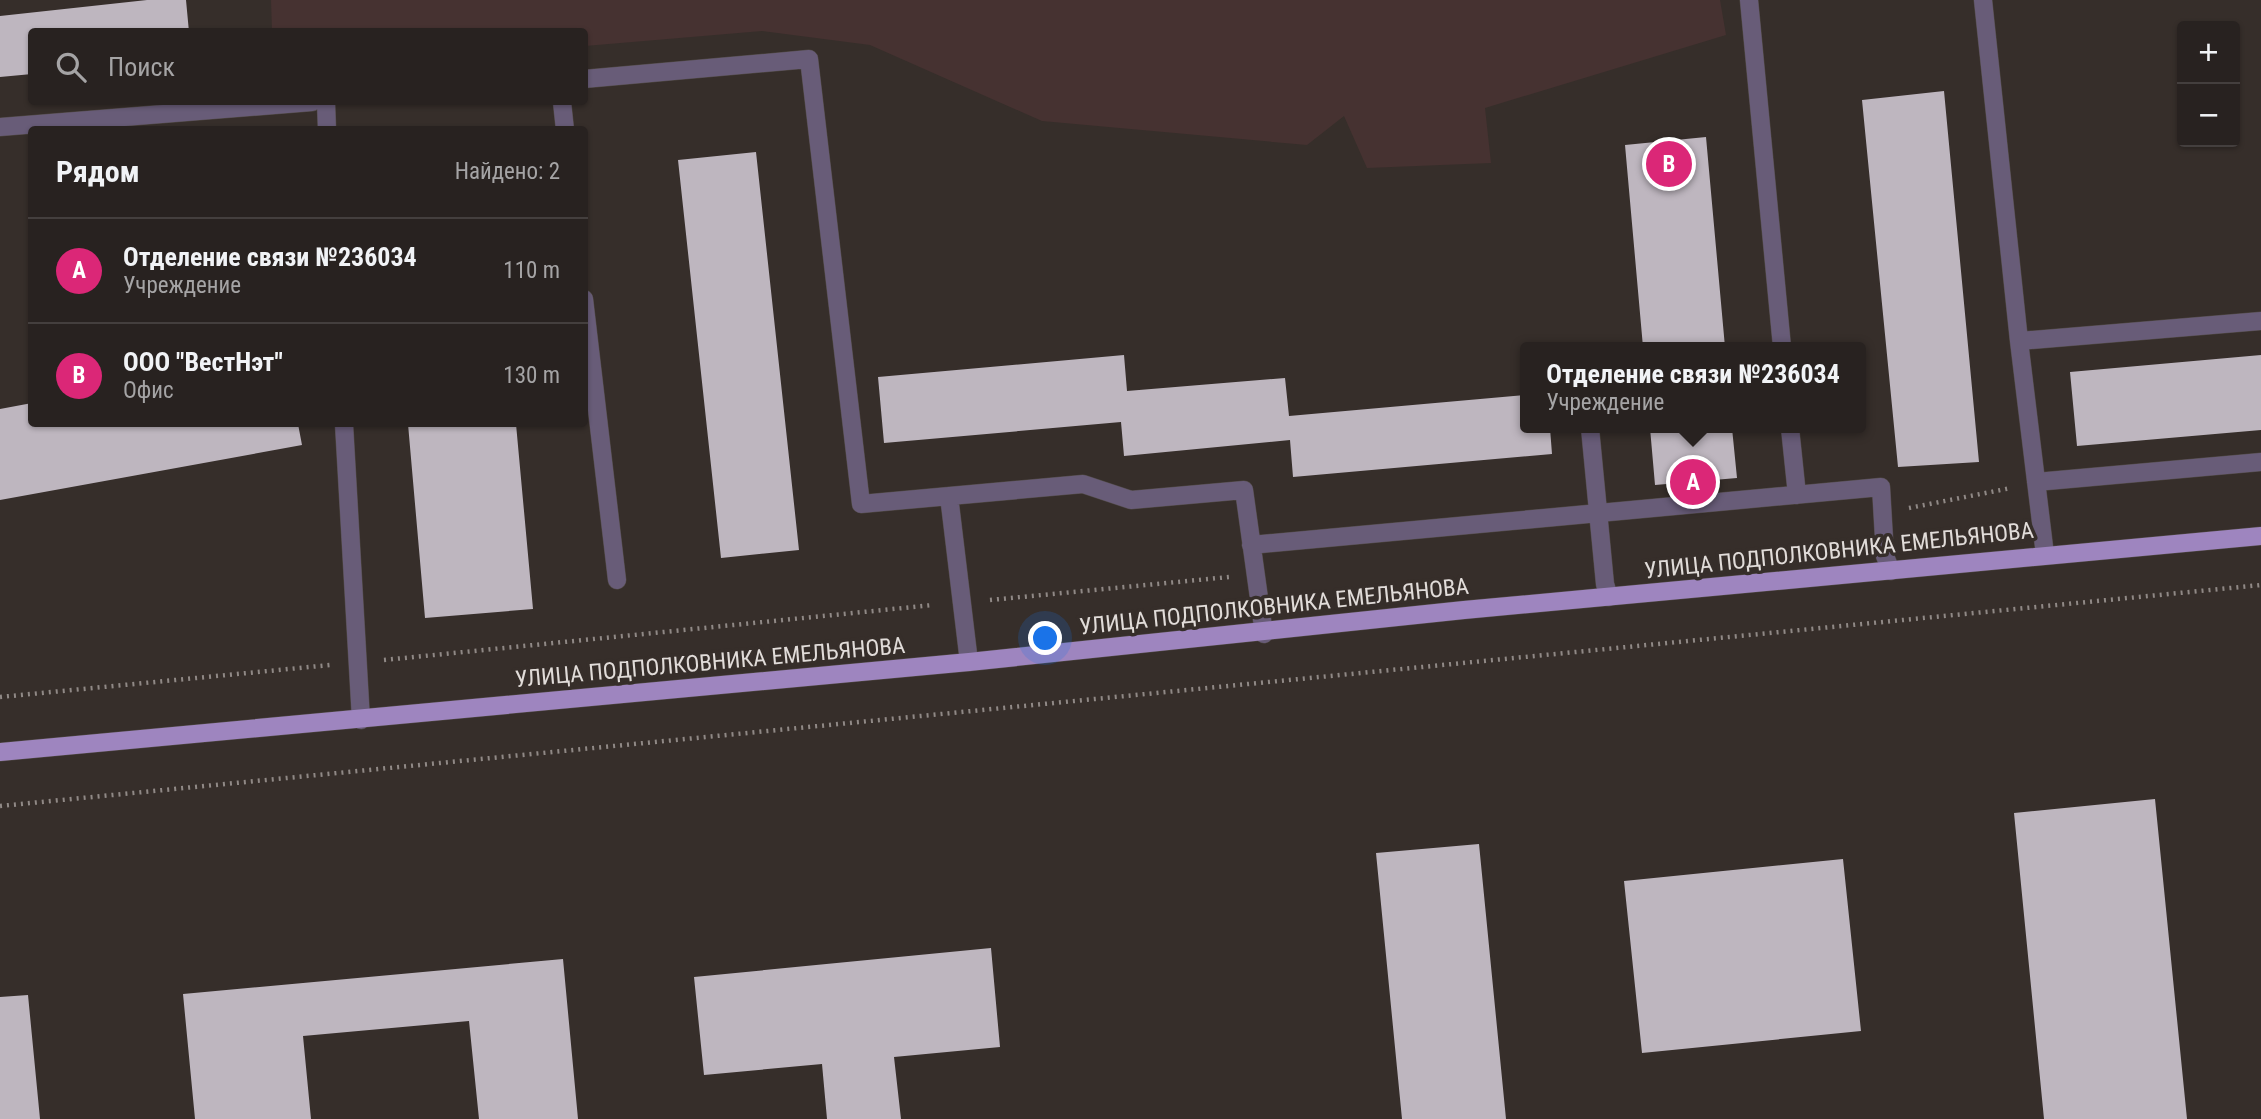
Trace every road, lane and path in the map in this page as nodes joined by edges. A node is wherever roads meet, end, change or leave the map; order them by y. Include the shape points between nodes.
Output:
1 (1749, 0) edge
2 (1983, 0) edge
3 (588, 79) edge
4 (275, 105) edge
5 (326, 105) edge
6 (562, 105) edge
7 (327, 126) edge
8 (565, 126) edge
9 (0, 127) edge
10 (2261, 321) edge
11 (588, 333) edge
12 (2019, 341) junction
13 (1782, 342) edge
14 (344, 427) edge
15 (1591, 433) edge
16 (1791, 433) edge
17 (2261, 462) edge
18 (2036, 482) junction
19 (1797, 495) junction
20 (949, 496) junction
21 (1599, 514) junction
22 (1884, 514) junction
23 (2261, 536) edge
24 (1251, 545) junction
25 (2045, 555) junction
26 (1891, 571) junction
27 (1255, 574) junction
28 (617, 580) dead end
29 (2261, 585) edge
30 (1609, 597) junction
31 (964, 602) junction
32 (1264, 634) junction
33 (357, 662) junction
34 (969, 663) junction
35 (0, 697) edge
36 (360, 720) junction
37 (0, 752) edge
38 (0, 806) edge

1 - 13 lane
2 - 12 lane
3 - 20 lane via 809,59 861,504
4 - 9 lane
5 - 7 lane
6 - 8 lane
10 - 12 lane
11 - 28 lane
12 - 18 lane
14 - 33 lane
15 - 21 lane
16 - 19 lane
17 - 18 lane
18 - 22 path
18 - 25 lane
19 - 21 lane
19 - 22 lane via 1881,486
20 - 24 lane via 1083,484 1130,500 1244,490
20 - 31 lane
21 - 24 lane
21 - 30 lane
22 - 26 lane via 1885,556
23 - 25 main road, УЛИЦА ПОДПОЛКОВНИКА ЕМЕЛЬЯНОВА
24 - 27 lane
25 - 26 main road, УЛИЦА ПОДПОЛКОВНИКА ЕМЕЛЬЯНОВА
26 - 30 main road, УЛИЦА ПОДПОЛКОВНИКА ЕМЕЛЬЯНОВА
27 - 31 path
27 - 32 lane
29 - 38 path
30 - 32 main road, УЛИЦА ПОДПОЛКОВНИКА ЕМЕЛЬЯНОВА
31 - 33 path
31 - 34 lane
32 - 34 main road, УЛИЦА ПОДПОЛКОВНИКА ЕМЕЛЬЯНОВА
33 - 35 path
33 - 36 lane
34 - 36 main road, УЛИЦА ПОДПОЛКОВНИКА ЕМЕЛЬЯНОВА
36 - 37 main road, УЛИЦА ПОДПОЛКОВНИКА ЕМЕЛЬЯНОВА

